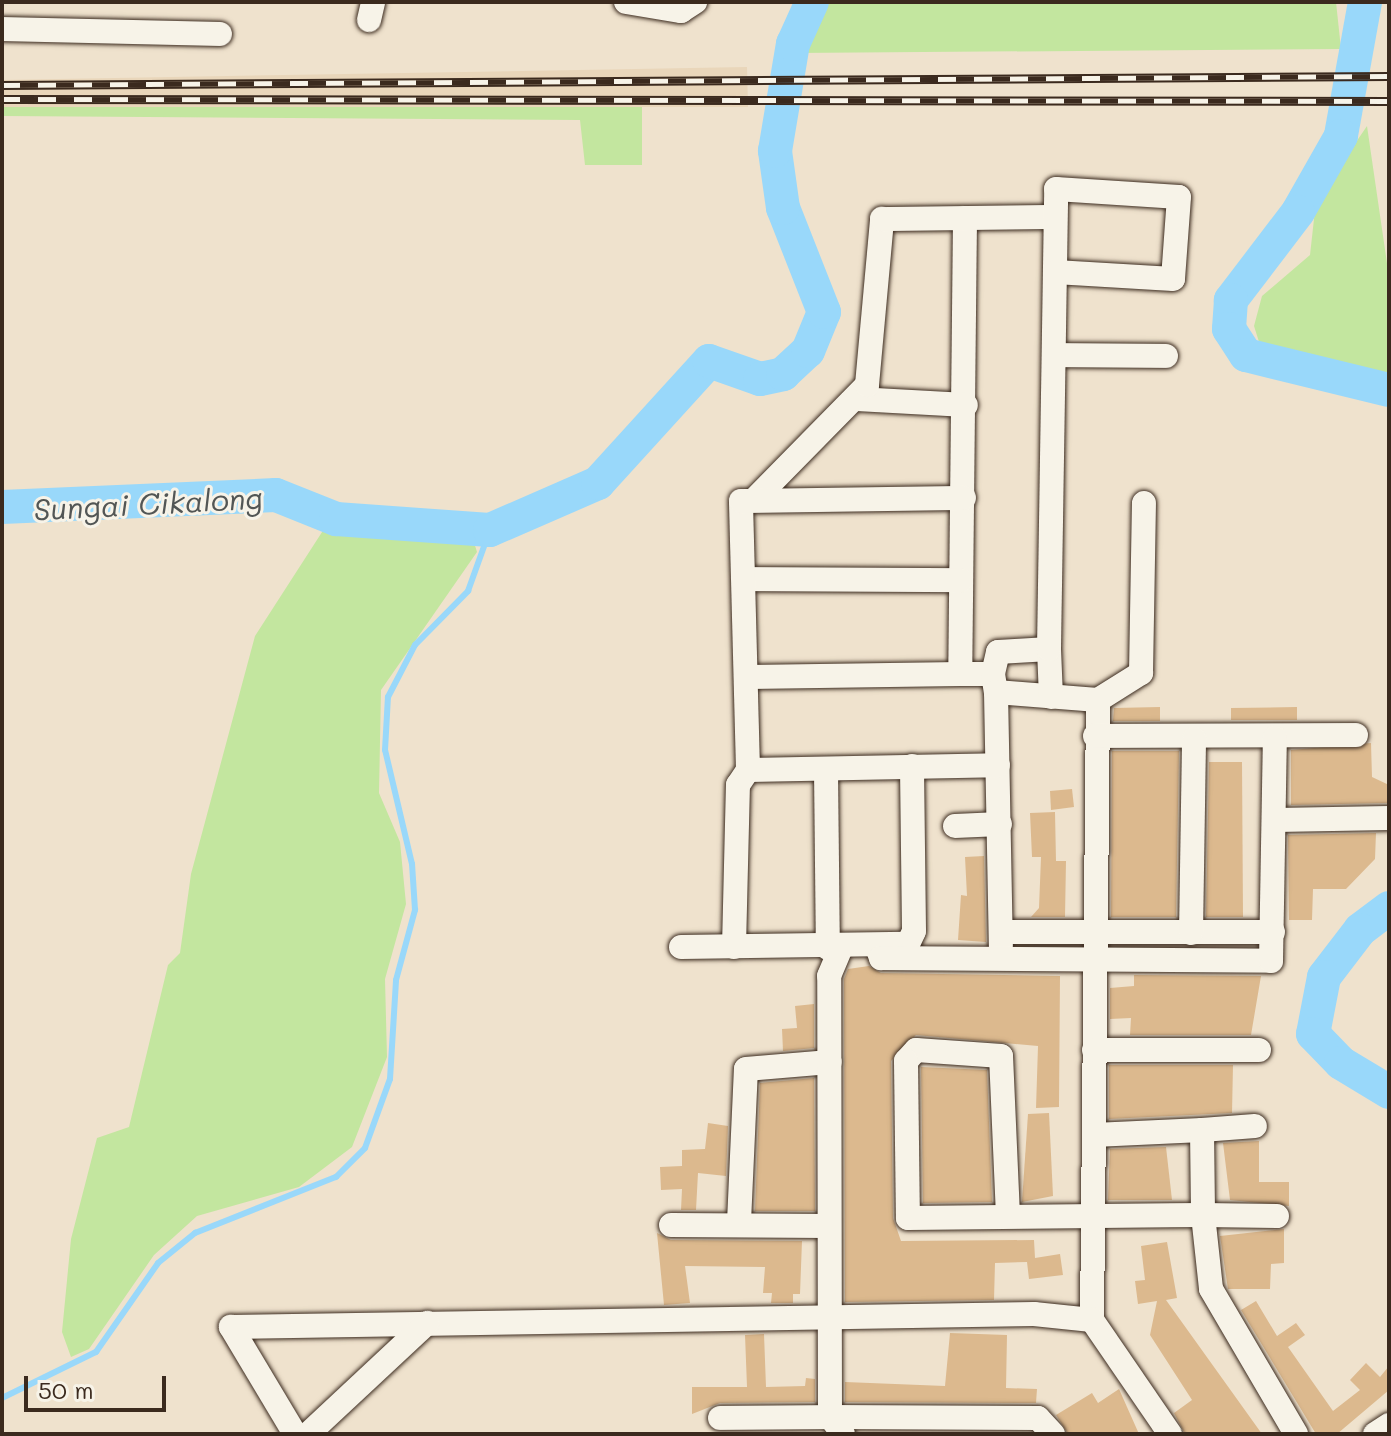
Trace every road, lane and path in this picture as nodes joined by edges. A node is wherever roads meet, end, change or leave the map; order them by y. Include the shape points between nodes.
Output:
1 (626, 2) edge
2 (695, 2) edge
3 (2, 29) edge
4 (220, 34) dead end
5 (1055, 217) junction
6 (965, 218) junction
7 (1055, 272) junction
8 (1056, 355) junction
9 (1166, 356) dead end
10 (857, 399) junction
11 (966, 405) junction
12 (757, 497) junction
13 (964, 498) junction
14 (1144, 503) dead end
15 (744, 579) junction
16 (961, 580) junction
17 (1049, 649) junction
18 (960, 674) junction
19 (749, 677) junction
20 (995, 683) junction
21 (1051, 697) junction
22 (1098, 700) junction
23 (1356, 735) dead end
24 (1095, 736) junction
25 (1275, 738) junction
26 (1194, 739) junction
27 (998, 765) junction
28 (912, 766) junction
29 (826, 769) junction
30 (748, 770) junction
31 (1389, 818) edge
32 (1276, 820) junction
33 (1000, 824) junction
34 (955, 826) dead end
35 (1001, 932) junction
36 (1273, 932) junction
37 (1191, 933) junction
38 (1097, 934) junction
39 (681, 947) dead end
40 (734, 947) junction
41 (877, 947) junction
42 (835, 953) junction
43 (1001, 956) junction
44 (1096, 960) junction
45 (1094, 1050) junction
46 (1259, 1050) dead end
47 (830, 1062) junction
48 (1255, 1126) dead end
49 (1202, 1130) junction
50 (1094, 1135) junction
51 (1092, 1214) junction
52 (1203, 1215) junction
53 (1008, 1216) junction
54 (1277, 1216) dead end
55 (739, 1222) junction
56 (671, 1225) dead end
57 (828, 1226) junction
58 (825, 1319) junction
59 (1092, 1320) junction
60 (427, 1323) junction
61 (720, 1418) dead end
62 (1389, 1425) edge
63 (837, 1426) edge
64 (950, 1426) edge
65 (295, 1434) edge
66 (308, 1434) edge
67 (1053, 1434) edge
68 (1170, 1434) edge
69 (1296, 1434) edge
70 (1375, 1434) edge

1 - 2 street via 681,11
3 - 4 street
5 - 6 street
5 - 7 street
5 - 7 street via 1060,186 1171,191 1181,200 1173,279
6 - 10 street via 878,222 869,377
6 - 11 street
7 - 8 street
8 - 9 street
8 - 17 street
10 - 11 street
10 - 12 street
11 - 13 street
12 - 13 street
12 - 15 street via 740,507
13 - 16 street
14 - 22 street via 1141,673
15 - 16 street
15 - 19 street
16 - 18 street
17 - 20 street via 998,652
17 - 21 street
18 - 19 street
18 - 20 street
19 - 30 street
20 - 21 street
20 - 27 street
21 - 22 street
22 - 24 street
23 - 25 street
24 - 26 street
24 - 38 street
25 - 26 street
25 - 32 street
26 - 37 street
27 - 28 street
27 - 33 street
28 - 29 street
28 - 41 street via 914,937 905,945
29 - 30 street
29 - 42 street
30 - 40 street via 738,785
31 - 32 street
32 - 36 street
33 - 34 street
33 - 35 street
35 - 38 street
35 - 43 street
36 - 37 street
36 - 44 street via 1271,961
37 - 38 street
38 - 44 street
39 - 40 street
40 - 42 street
41 - 42 street
41 - 43 street via 881,958
42 - 47 street
43 - 44 street
44 - 45 street
45 - 46 street
45 - 50 street
47 - 55 street via 746,1069
47 - 57 street
48 - 49 street
49 - 50 street
49 - 52 street
50 - 51 street
51 - 52 street
51 - 53 street
51 - 59 street
52 - 54 street
52 - 69 street via 1211,1289
53 - 53 street via 1001,1056 916,1050 906,1061 905,1214
55 - 56 street
55 - 57 street
57 - 58 street
58 - 59 street
58 - 60 street
58 - 63 street
59 - 68 street
60 - 65 street via 231,1327
60 - 66 street
61 - 63 street
62 - 70 street
63 - 64 street
64 - 67 street via 1038,1418

